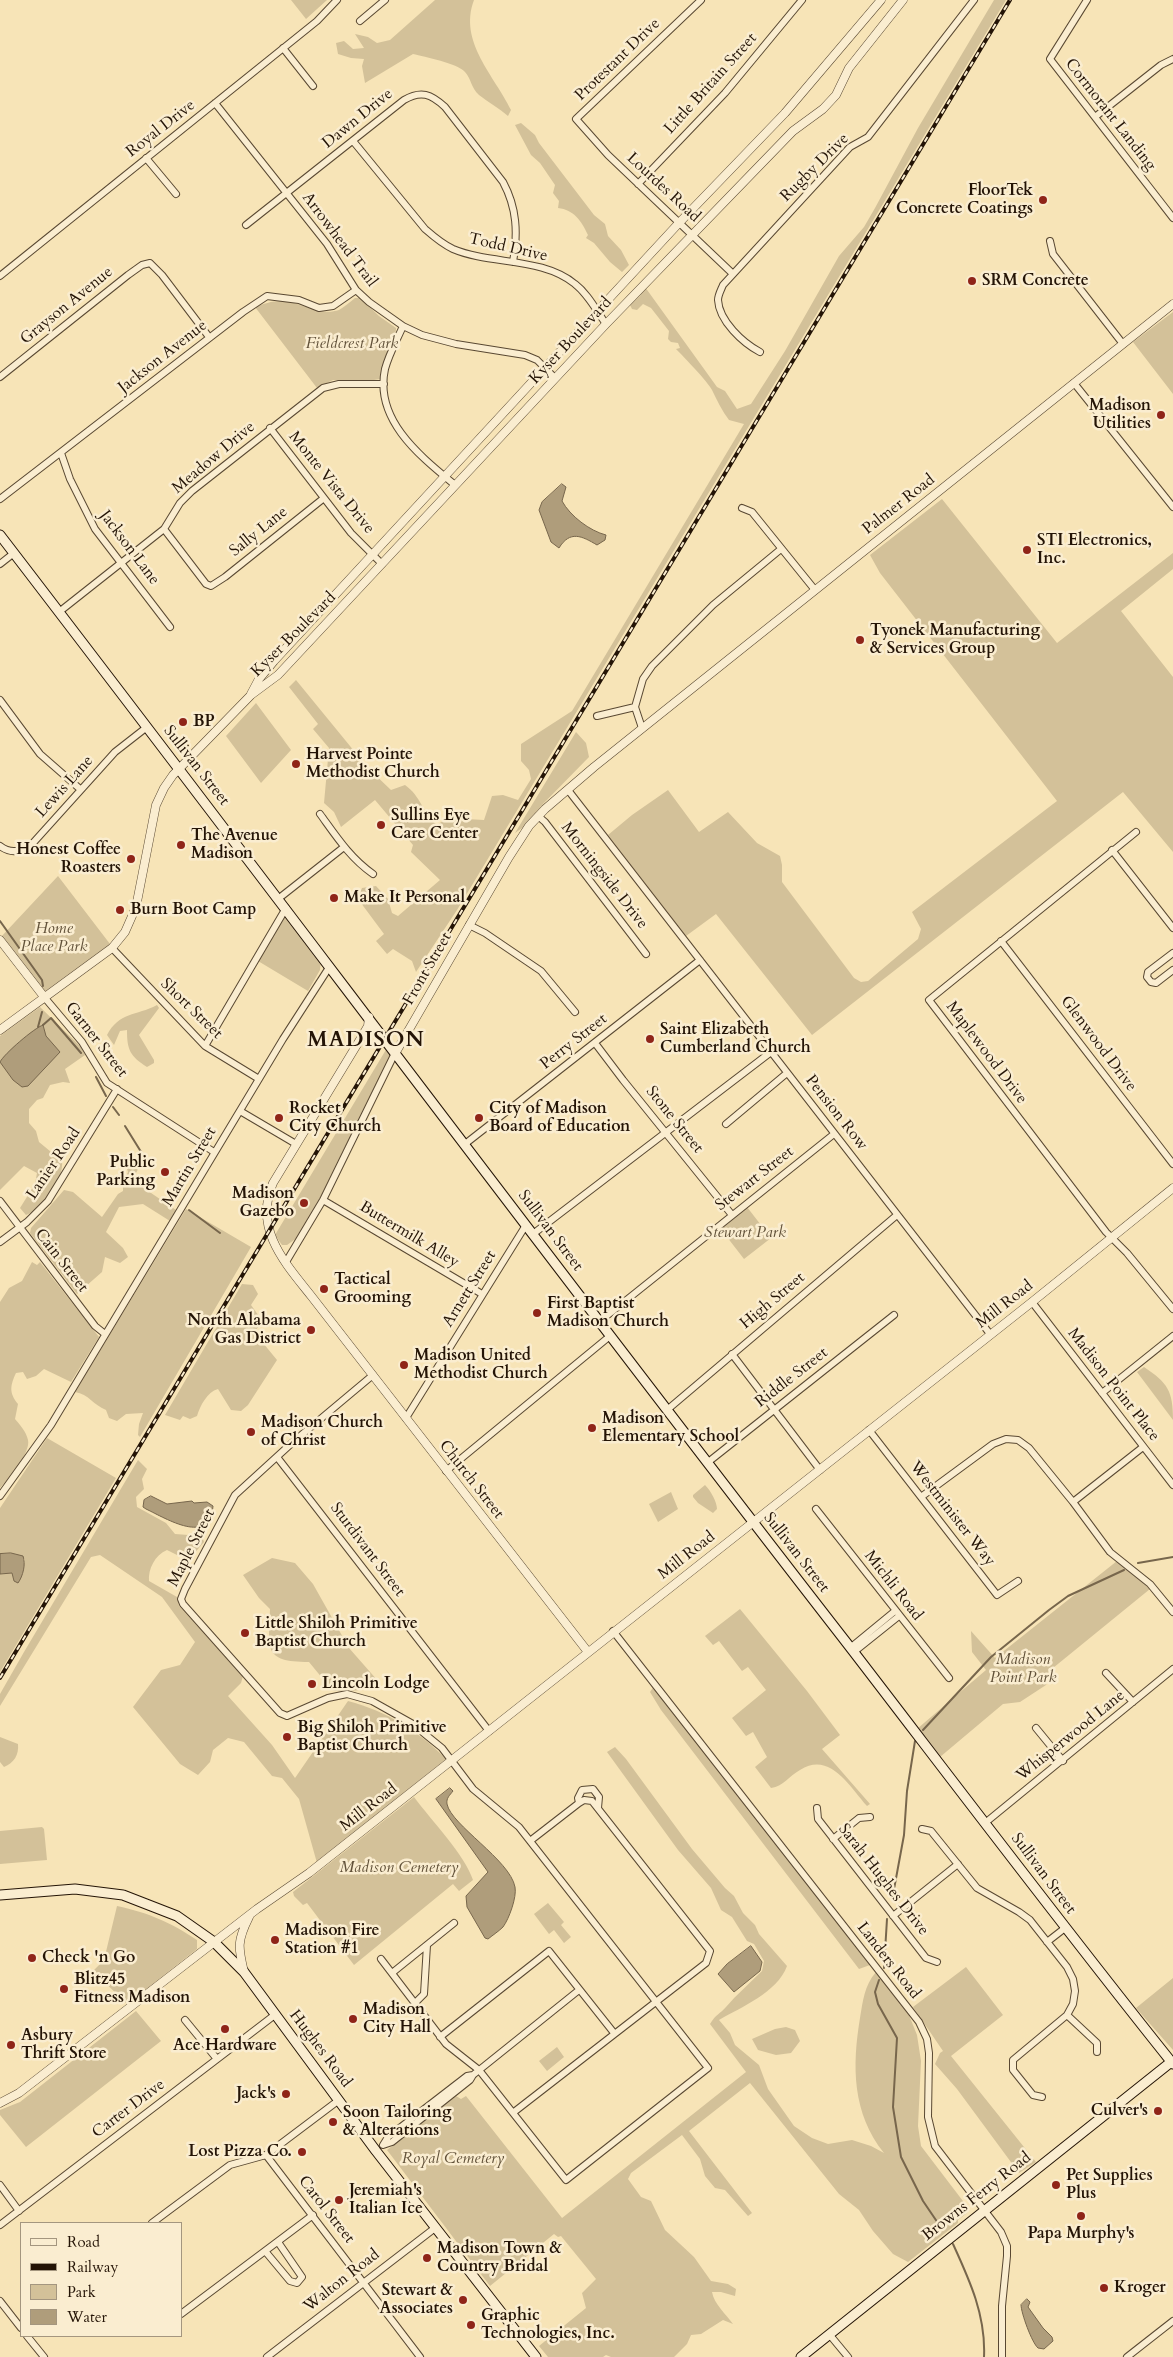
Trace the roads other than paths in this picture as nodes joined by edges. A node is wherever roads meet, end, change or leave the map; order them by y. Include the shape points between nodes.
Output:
1 (370, 0) edge
2 (385, 0) edge
3 (701, 0) edge
4 (802, 0) edge
5 (881, 0) edge
6 (903, 0) edge
7 (974, 0) edge
8 (1087, 0) edge
9 (334, 1) edge
10 (378, 6) junction
11 (360, 21) dead end
12 (283, 48) junction
13 (1173, 59) edge
14 (313, 86) dead end
15 (215, 103) junction
16 (1095, 117) junction
17 (576, 119) joint
18 (353, 141) junction
19 (146, 158) junction
20 (638, 184) junction
21 (287, 193) junction
22 (176, 194) dead end
23 (1173, 218) edge
24 (678, 224) junction
25 (246, 225) dead end
26 (692, 234) junction
27 (1050, 241) dead end
28 (513, 262) junction
29 (733, 274) junction
30 (0, 276) edge
31 (356, 290) junction
32 (1173, 304) edge
33 (598, 313) junction
34 (606, 324) junction
35 (404, 326) junction
36 (209, 337) junction
37 (1123, 344) junction
38 (760, 352) dead end
39 (546, 368) junction
40 (0, 377) edge
41 (555, 378) junction
42 (384, 384) junction
43 (1074, 384) junction
44 (270, 428) junction
45 (61, 453) junction
46 (445, 477) junction
47 (455, 485) junction
48 (324, 498) junction
49 (0, 499) edge
50 (416, 508) junction
51 (742, 508) dead end
52 (1173, 508) edge
53 (426, 516) junction
54 (164, 529) junction
55 (0, 535) edge
56 (782, 549) junction
57 (14, 553) junction
58 (372, 554) junction
59 (122, 563) junction
60 (0, 564) edge
61 (382, 564) junction
62 (815, 590) junction
63 (59, 612) junction
64 (170, 627) dead end
65 (281, 654) junction
66 (290, 662) junction
67 (251, 695) junction
68 (0, 700) edge
69 (636, 707) junction
70 (597, 716) dead end
71 (147, 727) junction
72 (642, 728) junction
73 (179, 769) junction
74 (80, 789) junction
75 (568, 790) junction
76 (320, 814) dead end
77 (538, 816) junction
78 (1136, 832) dead end
79 (0, 846) edge
80 (344, 847) junction
81 (1112, 850) junction
82 (373, 874) dead end
83 (278, 899) junction
84 (286, 908) junction
85 (469, 925) junction
86 (1173, 928) edge
87 (0, 940) edge
88 (1001, 940) junction
89 (112, 948) junction
90 (1173, 953) edge
91 (646, 954) dead end
92 (700, 960) junction
93 (330, 966) junction
94 (1173, 970) edge
95 (45, 998) junction
96 (575, 1012) dead end
97 (369, 1017) junction
98 (0, 1030) edge
99 (381, 1033) junction
100 (361, 1038) junction
101 (595, 1043) junction
102 (205, 1046) junction
103 (396, 1052) junction
104 (771, 1052) junction
105 (788, 1073) junction
106 (260, 1079) junction
107 (116, 1089) junction
108 (240, 1111) junction
109 (726, 1124) dead end
110 (666, 1132) junction
111 (834, 1134) junction
112 (296, 1144) junction
113 (465, 1144) junction
114 (214, 1152) junction
115 (1173, 1164) edge
116 (1173, 1188) edge
117 (323, 1200) junction
118 (0, 1201) edge
119 (897, 1214) junction
120 (732, 1215) junction
121 (526, 1225) junction
122 (19, 1228) junction
123 (533, 1234) junction
124 (1111, 1238) junction
125 (0, 1242) edge
126 (286, 1262) junction
127 (482, 1294) junction
128 (1032, 1302) junction
129 (1173, 1309) edge
130 (894, 1315) dead end
131 (599, 1322) junction
132 (105, 1334) junction
133 (990, 1334) junction
134 (610, 1336) junction
135 (1173, 1336) edge
136 (732, 1354) junction
137 (373, 1375) junction
138 (1102, 1393) junction
139 (774, 1409) junction
140 (667, 1410) junction
141 (406, 1418) junction
142 (869, 1430) junction
143 (1143, 1446) junction
144 (277, 1457) junction
145 (707, 1463) junction
146 (820, 1470) junction
147 (446, 1471) junction
148 (1173, 1485) edge
149 (0, 1496) edge
150 (921, 1497) junction
151 (1073, 1502) junction
152 (816, 1509) dead end
153 (752, 1522) junction
154 (1018, 1581) dead end
155 (1173, 1612) edge
156 (897, 1614) junction
157 (613, 1631) junction
158 (852, 1650) junction
159 (588, 1652) junction
160 (1173, 1669) edge
161 (1106, 1673) dead end
162 (949, 1678) dead end
163 (1133, 1702) junction
164 (1036, 1728) dead end
165 (489, 1731) junction
166 (452, 1760) junction
167 (1063, 1761) junction
168 (578, 1803) junction
169 (598, 1808) junction
170 (817, 1808) dead end
171 (870, 1817) dead end
172 (985, 1823) junction
173 (922, 1829) dead end
174 (833, 1838) junction
175 (530, 1841) junction
176 (958, 1864) junction
177 (0, 1895) edge
178 (251, 1914) junction
179 (893, 1916) junction
180 (454, 1923) dead end
181 (1065, 1928) junction
182 (214, 1942) junction
183 (1047, 1942) junction
184 (427, 1945) junction
185 (380, 1959) dead end
186 (937, 1962) dead end
187 (244, 1972) junction
188 (392, 1973) junction
189 (580, 1990) junction
190 (656, 2001) junction
191 (415, 2004) junction
192 (276, 2014) junction
193 (1067, 2015) junction
194 (185, 2020) dead end
195 (614, 2034) junction
196 (440, 2037) junction
197 (1097, 2052) dead end
198 (218, 2059) junction
199 (1172, 2062) edge
200 (479, 2070) junction
201 (1042, 2097) dead end
202 (339, 2100) junction
203 (0, 2103) edge
204 (514, 2112) junction
205 (380, 2148) junction
206 (266, 2154) junction
207 (0, 2185) edge
208 (19, 2211) junction
209 (984, 2211) junction
210 (313, 2215) junction
211 (153, 2222) edge
212 (0, 2225) edge
213 (435, 2228) junction
214 (278, 2242) junction
215 (266, 2251) junction
216 (364, 2282) junction
217 (0, 2301) edge
218 (182, 2313) edge
219 (1173, 2321) edge
220 (20, 2325) edge
221 (829, 2334) junction
222 (28, 2337) edge
223 (44, 2357) edge
224 (267, 2357) edge
225 (420, 2357) edge
226 (536, 2357) edge
227 (801, 2357) edge
228 (848, 2357) edge
229 (1002, 2357) edge
230 (1127, 2357) edge

1 - 10 street
2 - 10 street
3 - 17 street, Protestant Drive
4 - 20 street, Little Britain Street via 725,93
5 - 24 street, Kyser Boulevard via 785,113
6 - 26 street, Kyser Boulevard via 849,68 836,95 824,109 793,131
7 - 29 street, Rugby Drive via 868,137 850,147
8 - 16 street, Cormorant Landing via 1050,59
9 - 12 street, Royal Drive via 317,21
10 - 11 street
12 - 14 street
12 - 15 street, Royal Drive
13 - 16 street
15 - 19 street, Royal Drive
15 - 21 street, Arrowhead Trail
16 - 23 street, Cormorant Landing
17 - 20 street, Lourdes Road
18 - 21 street, Dawn Drive
18 - 28 street, Todd Drive via 439,241 467,254
18 - 28 street, Dawn Drive via 414,94 426,93 435,98 510,194 517,232
19 - 22 street
19 - 30 street, Royal Drive
20 - 24 street, Lourdes Road
21 - 25 street, Dawn Drive
21 - 31 street, Arrowhead Trail via 327,244
24 - 26 street, Lourdes Road
24 - 33 street, Kyser Boulevard
26 - 29 street, Lourdes Road
26 - 34 street, Kyser Boulevard
27 - 37 street via 1054,254
28 - 33 street, Todd Drive via 560,275 574,284
29 - 38 street, Rugby Drive via 723,285 718,298 720,311 746,344
31 - 35 street, Arrowhead Trail
31 - 36 street, Jackson Avenue via 333,306 319,308 299,300 267,296
32 - 37 street, Palmer Road
33 - 34 street, Todd Drive
33 - 39 street, Kyser Boulevard
34 - 41 street, Kyser Boulevard
35 - 39 street, Arrowhead Trail via 422,335 456,344 525,355
35 - 42 street via 388,360
36 - 40 street, Grayson Avenue via 150,262 128,275
36 - 45 street, Jackson Avenue
37 - 43 street, Palmer Road
39 - 41 street, Arrowhead Trail
39 - 46 street, Kyser Boulevard
41 - 47 street, Kyser Boulevard
42 - 44 street, Meadow Drive via 339,384 323,388
42 - 46 street via 394,425 405,440
43 - 52 street
43 - 62 street, Palmer Road
44 - 48 street, Monte Vista Drive
44 - 54 street, Meadow Drive via 192,491 180,503
45 - 49 street, Jackson Avenue
45 - 59 street, Jackson Lane via 83,508
46 - 47 street
46 - 50 street, Kyser Boulevard
47 - 53 street, Kyser Boulevard
48 - 54 street, Sally Lane via 211,586 206,584
48 - 58 street, Monte Vista Drive via 350,533
50 - 53 street
50 - 58 street, Kyser Boulevard
51 - 56 street via 752,512
53 - 61 street, Kyser Boulevard
54 - 59 street, Meadow Drive
55 - 57 main road, Sullivan Street
56 - 62 street
56 - 69 street via 713,605 652,666 644,678
57 - 60 street
57 - 63 main road, Sullivan Street
58 - 61 street, Monte Vista Drive
58 - 65 street, Kyser Boulevard
59 - 63 street, Meadow Drive
59 - 64 street, Jackson Lane
61 - 66 street, Kyser Boulevard
62 - 72 street, Palmer Road
63 - 71 main road, Sullivan Street
65 - 66 street
65 - 67 street, Kyser Boulevard via 259,679
66 - 67 street, Kyser Boulevard
67 - 73 street, Kyser Boulevard
68 - 74 street via 40,754
69 - 70 street
69 - 72 street
71 - 73 main road, Sullivan Street
71 - 74 street, Lewis Lane via 115,752
72 - 75 street, Front Street
73 - 83 main road, Sullivan Street
73 - 89 street, Kyser Boulevard via 156,805 136,907 125,932
74 - 79 street, Lewis Lane via 42,834 23,850 15,852
75 - 77 street, Front Street
75 - 92 street, Pension Row
76 - 80 street
77 - 85 street, Front Street via 509,856
77 - 91 street, Morningside Drive
78 - 81 street, Maplewood Drive
80 - 82 street
80 - 83 street
81 - 86 street
81 - 88 street, Maplewood Drive
83 - 84 main road, Sullivan Street
84 - 93 main road, Sullivan Street
84 - 102 street
85 - 96 street via 485,932 541,971
85 - 103 street, Front Street
87 - 95 street, Garner Street
88 - 115 street, Glenwood Drive
88 - 124 street, Maplewood Drive via 929,1000
89 - 95 street, Kyser Boulevard
89 - 102 street, Short Street
90 - 94 street via 1148,972 1147,977 1156,983
92 - 101 street, Perry Street
92 - 104 street, Pension Row
93 - 97 main road, Sullivan Street
93 - 106 street, Martin Street
95 - 98 street, Kyser Boulevard
95 - 107 street, Garner Street via 82,1042 107,1082
97 - 99 main road, Sullivan Street
97 - 100 street, Church Street
99 - 100 street via 370,1032
99 - 103 main road, Sullivan Street
100 - 112 street, Church Street
101 - 110 street, Stone Street
101 - 113 street, Perry Street
102 - 106 street, Short Street
103 - 113 main road, Sullivan Street
103 - 117 street, Front Street
104 - 105 street, Pension Row
104 - 110 street
105 - 109 street
105 - 111 street, Pension Row
106 - 108 street, Martin Street
107 - 114 street, Garner Street
107 - 122 street, Lanier Road via 58,1188 39,1212
108 - 112 street
108 - 114 street, Martin Street
110 - 120 street, Stone Street
110 - 123 street
111 - 119 street, Pension Row
111 - 120 street, Stewart Street
112 - 126 street, Church Street via 273,1184 266,1210 269,1232
113 - 121 main road, Sullivan Street
114 - 132 street, Martin Street
116 - 124 street, Mill Road
117 - 126 street, Front Street
117 - 127 street, Buttermilk Alley
118 - 122 street, Cain Street
119 - 133 street, Pension Row
119 - 136 street, High Street
120 - 131 street, Stewart Street
121 - 123 main road, Sullivan Street
121 - 127 street, Arnett Street
122 - 125 street, Lanier Road
122 - 132 street, Cain Street via 95,1326
123 - 131 main road, Sullivan Street
124 - 128 street, Mill Road
124 - 129 street
126 - 137 street, Church Street
127 - 141 street, Arnett Street
128 - 133 street, Mill Road
128 - 138 street, Madison Point Place
130 - 139 street, Riddle Street
131 - 134 main road, Sullivan Street
132 - 149 street, Martin Street via 16,1476
133 - 142 street, Mill Road
134 - 140 main road, Sullivan Street
134 - 147 street
135 - 138 street
136 - 139 street
136 - 140 street, High Street
137 - 141 street, Church Street
137 - 144 street, Maple Street
138 - 143 street, Madison Point Place
139 - 145 street, Riddle Street
139 - 146 street
140 - 145 main road, Sullivan Street
141 - 147 street, Church Street
142 - 146 street, Mill Road
142 - 150 street, Westminister Way
143 - 148 street, Madison Point Place
143 - 151 street
144 - 165 street, Sturdivant Street
144 - 166 street, Maple Street via 234,1495 185,1589 181,1599 183,1604 280,1713 287,1716 336,1696 361,1697 413,1724
145 - 153 main road, Sullivan Street
146 - 153 street, Mill Road
147 - 159 street, Church Street
150 - 151 street via 993,1444 1006,1439 1018,1440 1029,1448
150 - 154 street, Westminister Way via 997,1595
151 - 155 street via 1110,1552 1150,1584
152 - 156 street, Michli Road
153 - 157 street, Mill Road
153 - 158 main road, Sullivan Street
156 - 158 street
156 - 162 street, Michli Road
157 - 159 street, Mill Road
157 - 209 street, Landers Road via 919,2022 929,2053 928,2117 933,2140
158 - 172 main road, Sullivan Street
159 - 165 street, Mill Road
160 - 163 street, Whisperwood Lane
161 - 163 street
163 - 167 street, Whisperwood Lane
164 - 167 street
165 - 166 street, Mill Road
166 - 175 street, Maple Street via 473,1789 519,1827
166 - 178 street, Mill Road via 309,1873
167 - 172 street, Whisperwood Lane
168 - 169 street via 592,1801
168 - 169 street via 582,1790 593,1789 599,1798
168 - 175 street
169 - 190 street via 710,1951 706,1963
170 - 174 street, Sarah Hughes Drive via 818,1819
171 - 174 street via 859,1818
172 - 181 main road, Sullivan Street
173 - 176 street via 931,1831
174 - 179 street, Sarah Hughes Drive
175 - 190 street, Maple Street
176 - 179 street
176 - 183 street via 977,1888 1020,1912
177 - 182 main road, Hughes Road via 75,1889 123,1895 177,1916
178 - 182 street, Mill Road
178 - 187 street via 238,1944
179 - 186 street, Sarah Hughes Drive via 926,1958
180 - 184 street
181 - 183 street
181 - 199 main road, Sullivan Street
182 - 187 main road, Hughes Road
182 - 203 street, Mill Road via 19,2093
183 - 193 street via 1074,1979 1073,2004
184 - 188 street
184 - 191 street via 424,1994
185 - 188 street
187 - 192 main road, Hughes Road
188 - 191 street
189 - 195 street
189 - 196 street via 549,1951
189 - 200 street
190 - 195 street
190 - 204 street, Maple Street via 708,2068 566,2180
191 - 196 street
192 - 198 street, Carter Drive
192 - 202 main road, Hughes Road
193 - 197 street via 1097,2043
193 - 201 street via 1013,2060 1013,2070 1033,2095
194 - 198 street
195 - 204 street
196 - 200 street
198 - 208 street, Carter Drive
199 - 209 main road, Browns Ferry Road
200 - 204 street
200 - 205 street via 388,2137
202 - 205 main road, Hughes Road
202 - 206 street
205 - 213 main road, Hughes Road
206 - 210 street, Carol Street
206 - 211 street via 230,2165
207 - 208 street
208 - 212 street, Carter Drive
209 - 221 main road, Browns Ferry Road
209 - 229 street, Landers Road via 1001,2232 1007,2246
210 - 214 street
210 - 216 street, Carol Street
213 - 216 street, Walton Road
213 - 226 main road, Hughes Road
214 - 215 street
214 - 215 street via 302,2277 297,2282 290,2281
215 - 218 street
216 - 224 street, Walton Road
216 - 225 street, Carol Street
217 - 220 street
219 - 230 street
221 - 227 main road, Browns Ferry Road
221 - 228 street
222 - 223 street

